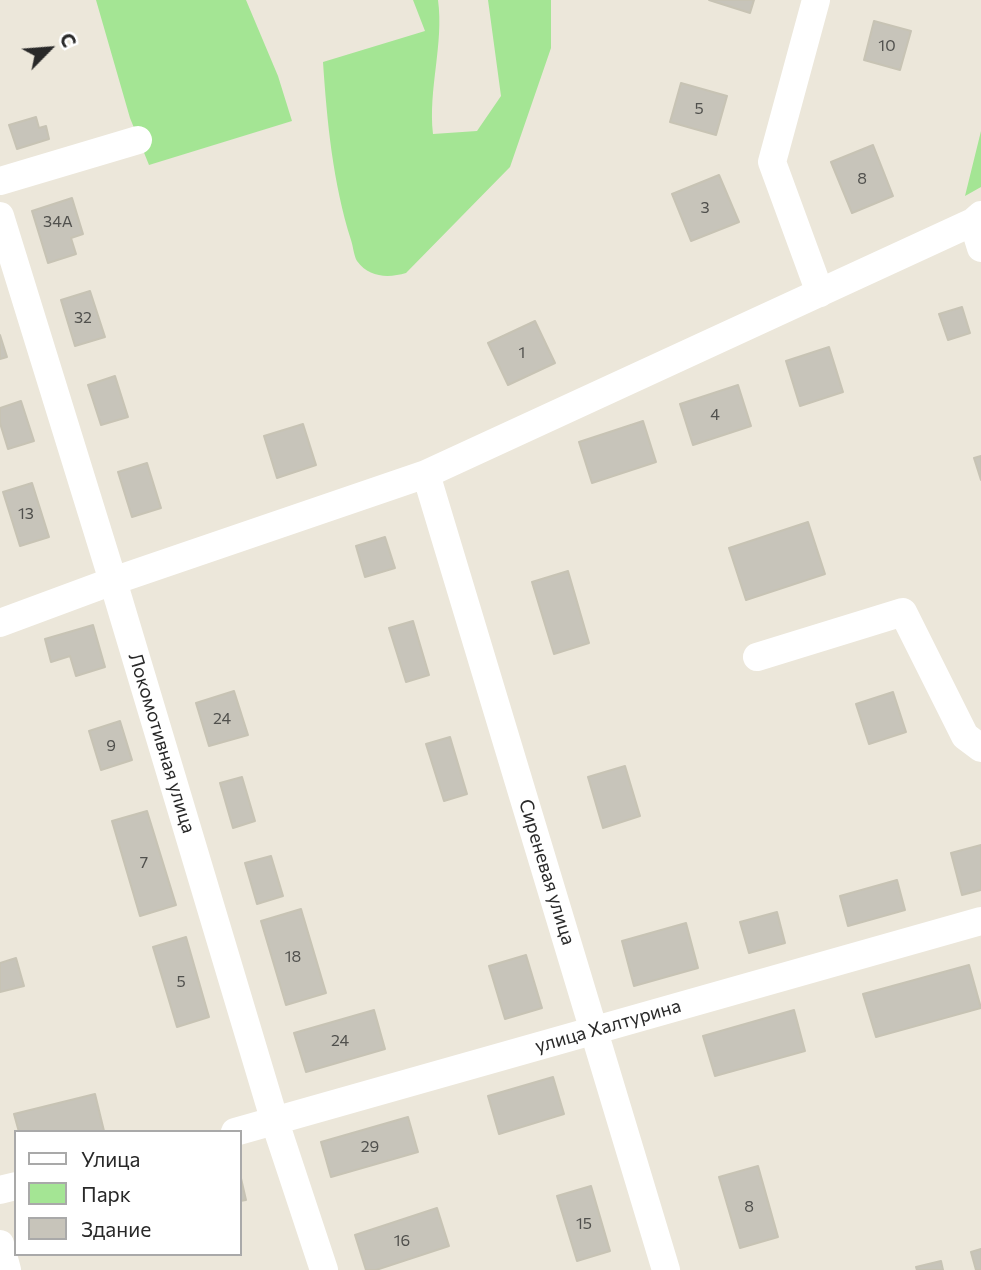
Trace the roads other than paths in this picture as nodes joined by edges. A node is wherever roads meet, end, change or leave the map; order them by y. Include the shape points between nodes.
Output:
1 (816, 0) edge
2 (138, 140) dead end
3 (0, 181) edge
4 (0, 216) edge
5 (978, 228) edge
6 (820, 293) junction
7 (426, 474) junction
8 (113, 581) junction
9 (0, 623) edge
10 (757, 657) dead end
11 (981, 748) edge
12 (981, 921) edge
13 (595, 1030) junction
14 (275, 1122) junction
15 (242, 1130) edge
16 (0, 1244) edge
17 (8, 1270) edge
18 (324, 1270) edge
19 (666, 1270) edge

1 - 6 street via 772,162
2 - 3 street
4 - 8 street, Локомотивная улица
5 - 6 street
6 - 7 street
7 - 8 street
7 - 13 street, Сиреневая улица
8 - 9 street
8 - 14 street, Локомотивная улица
10 - 11 street via 903,612 965,736
12 - 13 street, улица Халтурина
13 - 14 street, улица Халтурина
13 - 19 street, Сиреневая улица
14 - 15 street, улица Халтурина
14 - 18 street, Локомотивная улица
16 - 17 street

